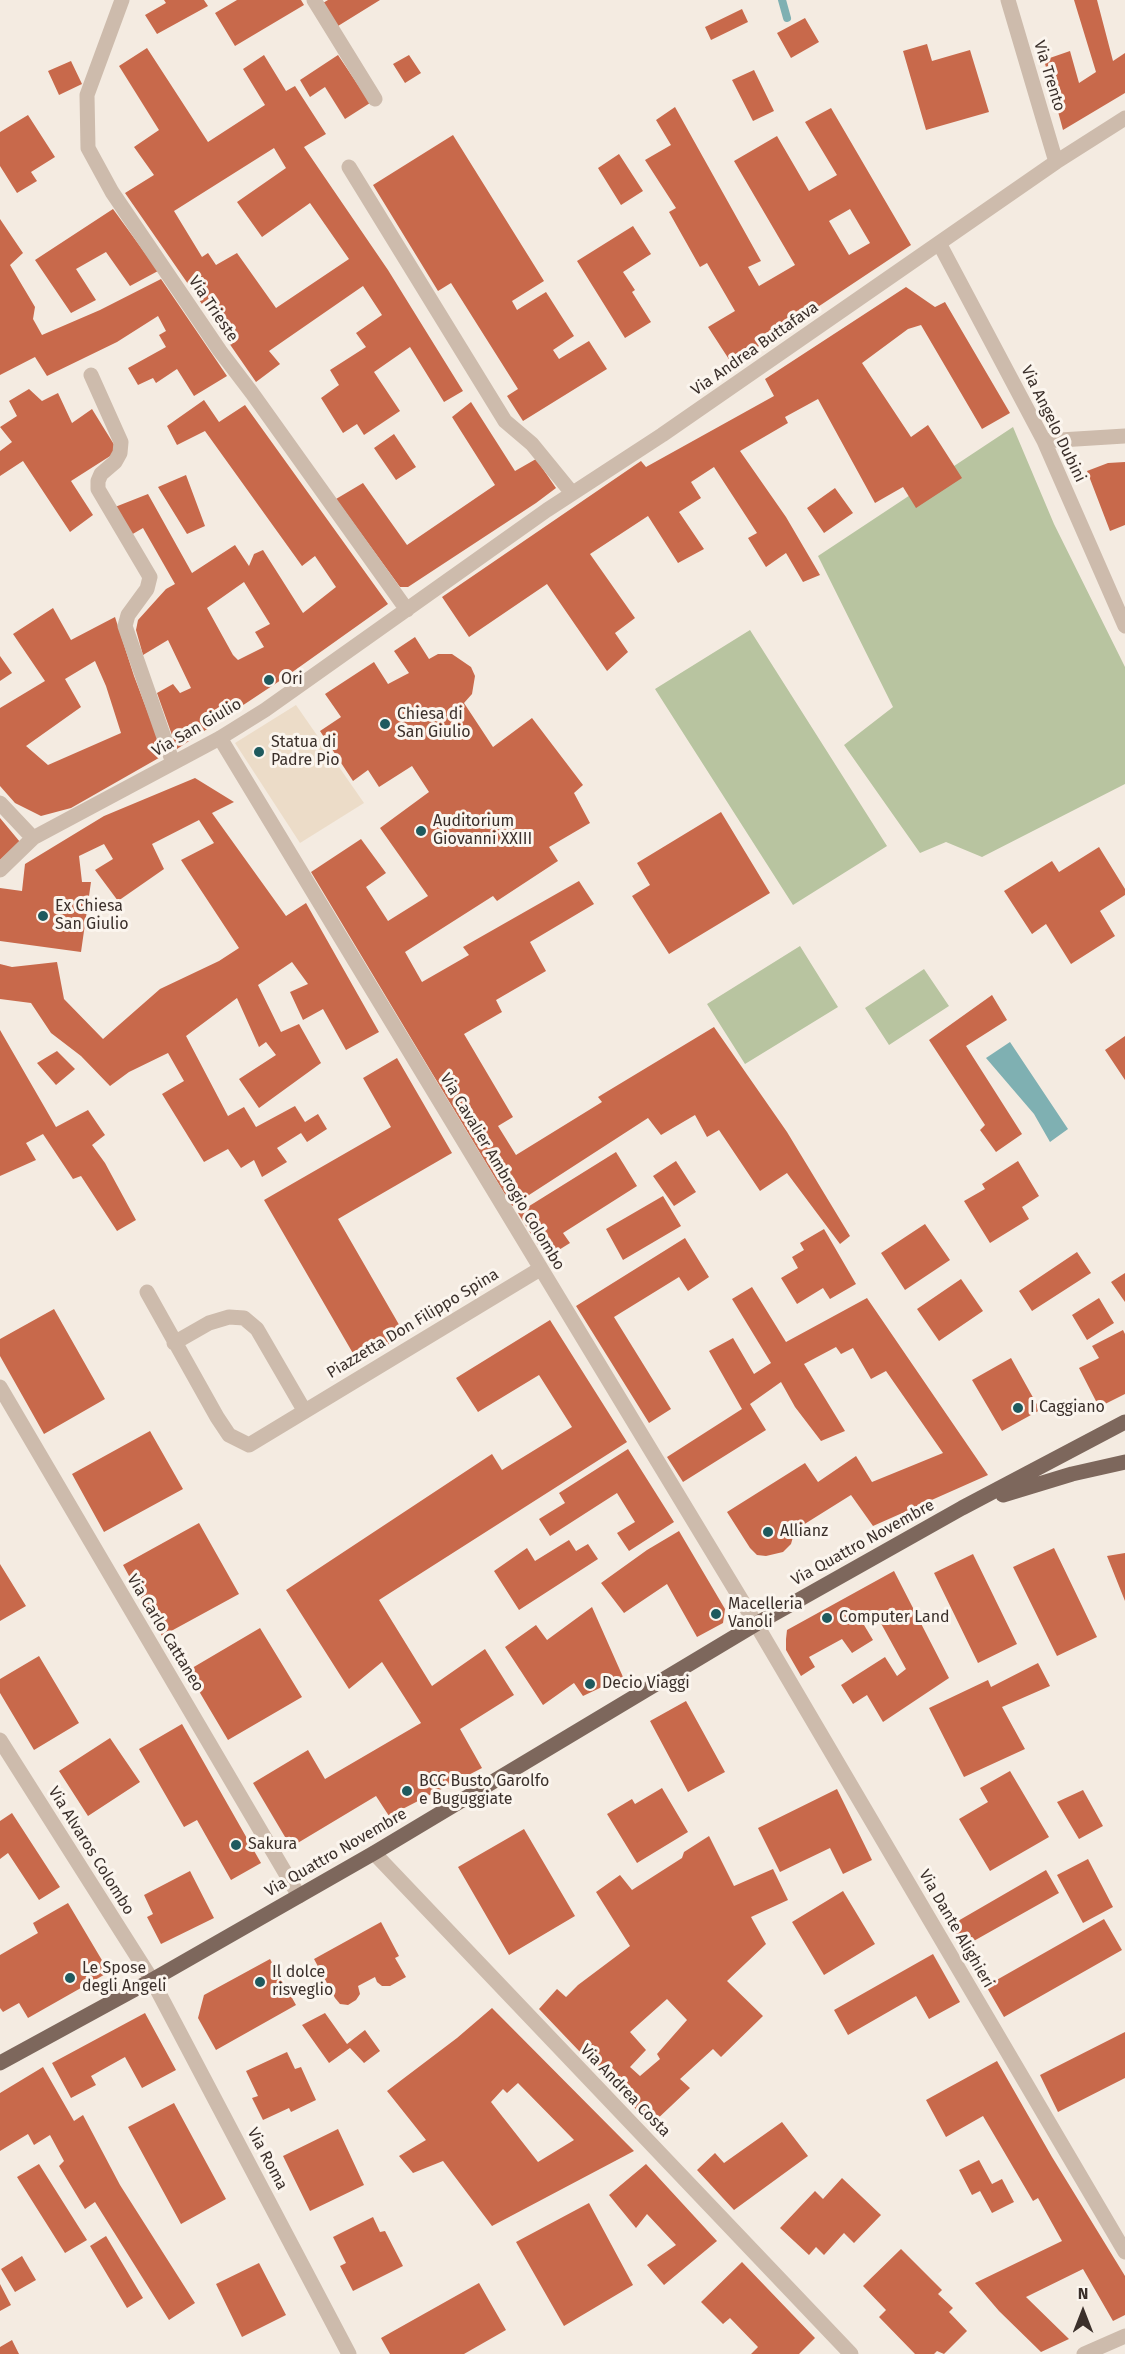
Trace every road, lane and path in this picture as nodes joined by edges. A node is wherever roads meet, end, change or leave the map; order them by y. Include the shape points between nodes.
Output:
1 (122, 0) edge
2 (314, 0) edge
3 (1008, 0) edge
4 (375, 99) dead end
5 (1125, 118) edge
6 (1056, 162) junction
7 (349, 167) dead end
8 (939, 243) junction
9 (91, 375) dead end
10 (1125, 436) edge
11 (1044, 441) junction
12 (572, 493) junction
13 (407, 610) junction
14 (1125, 626) edge
15 (220, 738) junction
16 (173, 763) junction
17 (0, 803) edge
18 (33, 838) junction
19 (0, 870) edge
20 (540, 1269) junction
21 (147, 1292) dead end
22 (174, 1343) junction
23 (0, 1388) edge
24 (304, 1410) junction
25 (1125, 1422) edge
26 (1125, 1462) edge
27 (962, 1508) junction
28 (756, 1624) junction
29 (0, 1740) edge
30 (374, 1852) junction
31 (298, 1896) junction
32 (152, 1980) junction
33 (0, 2063) edge
34 (1125, 2252) edge
35 (1125, 2336) edge
36 (349, 2354) edge
37 (851, 2354) edge
38 (1084, 2354) edge

1 - 13 street, Via Trieste via 87,95 88,148 112,192 220,351
2 - 4 street
3 - 6 street, Via Trento
5 - 6 street, Via Andrea Buttafava
6 - 8 street, Via Andrea Buttafava
7 - 12 street via 505,421 532,444
8 - 11 street, Via Angelo Dubini
8 - 12 street, Via Andrea Buttafava
9 - 16 street via 121,442 116,462 101,474 98,489 150,577 125,626
10 - 11 street
11 - 14 street, Via Angelo Dubini
12 - 13 street, Via Andrea Buttafava
13 - 15 street, Via San Giulio
15 - 16 street, Via San Giulio
15 - 20 street, Via Cavalier Ambrogio Colombo
16 - 18 street, Via San Giulio
17 - 18 street
18 - 19 street, Via San Giulio
20 - 24 street, Piazzetta Don Filippo Spina
20 - 28 street, Via Cavalier Ambrogio Colombo
21 - 22 street, Piazzetta Don Filippo Spina
22 - 24 street via 209,1323 229,1317 244,1318 256,1329
22 - 24 street, Piazzetta Don Filippo Spina via 229,1435 249,1445
23 - 31 street, Via Carlo Cattaneo
25 - 27 main road, Via Quattro Novembre
26 - 27 main road via 1072,1473
27 - 28 main road, Via Quattro Novembre
28 - 30 main road, Via Quattro Novembre
28 - 34 street, Via Dante Alighieri
29 - 32 street, Via Alvaros Colombo
30 - 31 main road, Via Quattro Novembre
30 - 37 street, Via Andrea Costa
31 - 32 main road, Via Quattro Novembre
32 - 33 main road, Via Quattro Novembre
32 - 36 street, Via Roma
35 - 38 street

